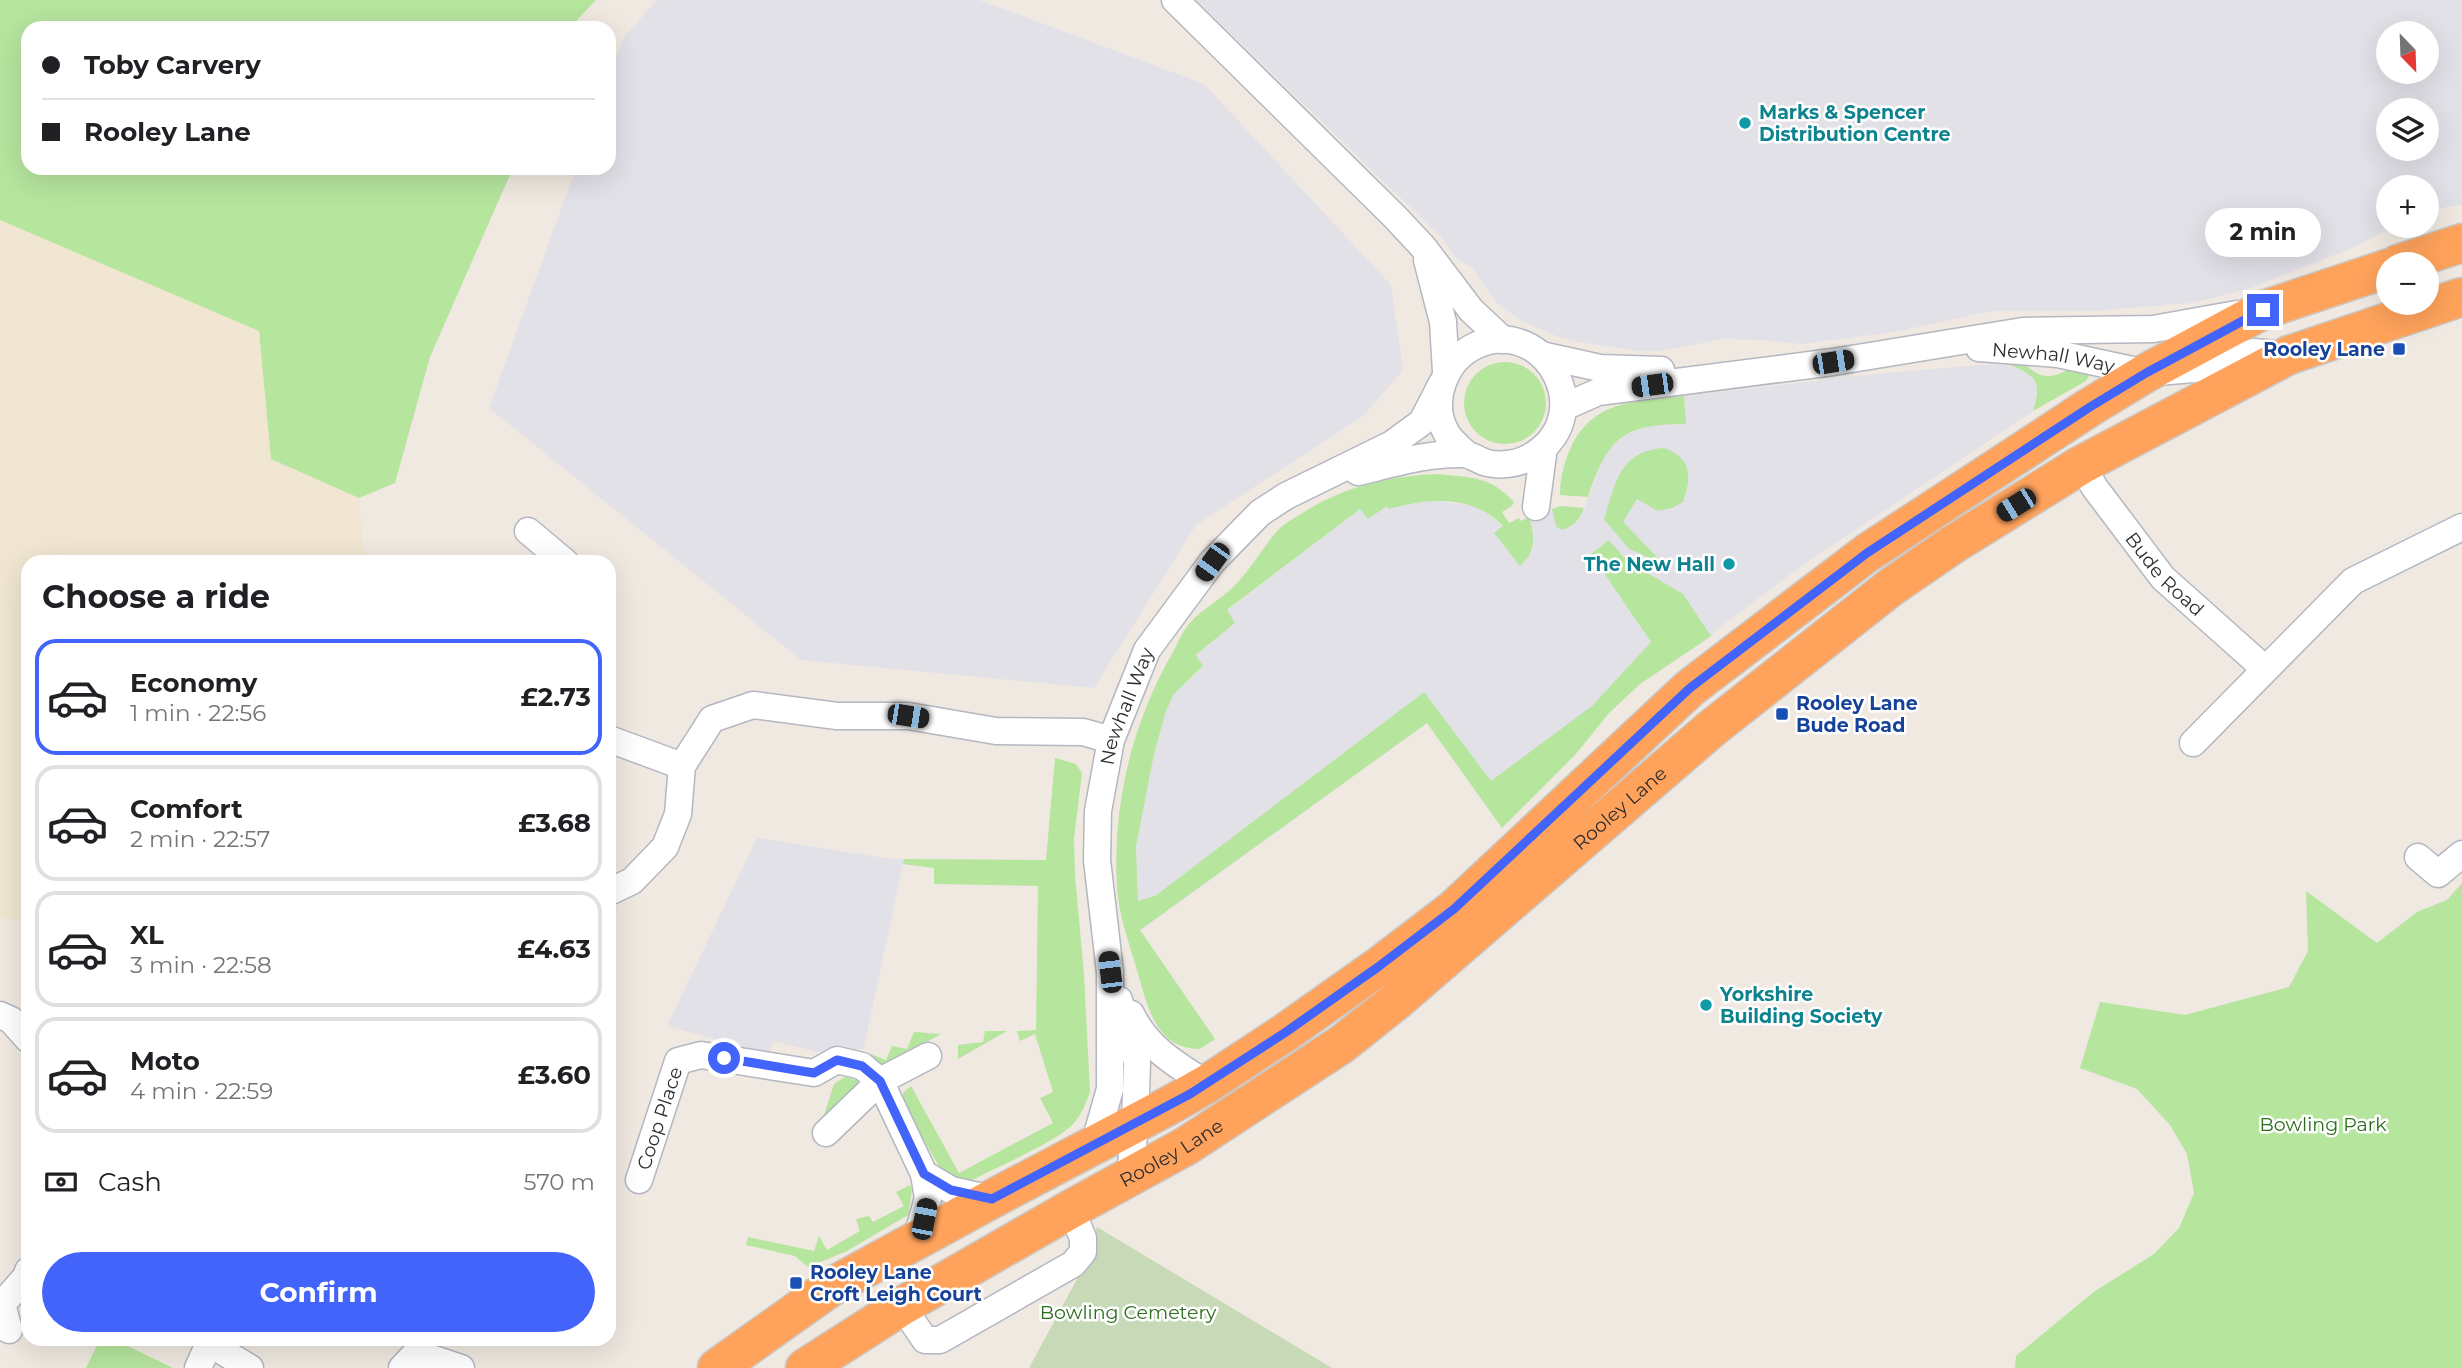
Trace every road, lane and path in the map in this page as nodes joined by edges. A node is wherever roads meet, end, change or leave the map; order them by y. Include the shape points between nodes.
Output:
1 (1175, 0) edge
2 (2462, 243) edge
3 (1424, 248) junction
4 (2435, 252) edge
5 (2376, 272) edge
6 (2462, 297) edge
7 (2263, 310) junction
8 (1503, 340) junction
9 (1939, 345) junction
10 (1541, 355) junction
11 (2289, 355) junction
12 (1789, 366) junction
13 (2146, 373) junction
14 (1444, 377) junction
15 (1564, 407) junction
16 (1544, 447) junction
17 (1465, 453) junction
18 (2081, 464) junction
19 (1506, 465) junction
20 (1286, 496) junction
21 (2462, 527) edge
22 (528, 531) dead end
23 (557, 555) edge
24 (2265, 669) junction
25 (1111, 740) junction
26 (616, 742) edge
27 (2193, 743) dead end
28 (682, 766) junction
29 (2462, 855) edge
30 (2418, 857) dead end
31 (616, 889) edge
32 (1110, 972) junction
33 (0, 1015) edge
34 (21, 1031) edge
35 (928, 1056) dead end
36 (880, 1081) junction
37 (1207, 1084) junction
38 (1135, 1124) junction
39 (826, 1133) dead end
40 (1094, 1145) junction
41 (924, 1174) junction
42 (1130, 1176) junction
43 (639, 1180) dead end
44 (992, 1199) junction
45 (916, 1241) junction
46 (21, 1283) edge
47 (1, 1304) edge
48 (9, 1329) dead end
49 (208, 1346) edge
50 (217, 1346) edge
51 (198, 1368) edge
52 (250, 1368) edge
53 (402, 1368) edge
54 (461, 1368) edge
55 (717, 1368) edge
56 (806, 1368) edge

1 - 3 street
2 - 4 highway
3 - 8 street via 1471,310
3 - 14 street via 1443,323
5 - 7 highway, Rooley Lane
6 - 11 highway, Rooley Lane
7 - 9 street, Newhall Way via 2153,329 2023,331
7 - 13 highway, Rooley Lane
8 - 10 street, Newhall Way via 1528,346
8 - 14 street, Newhall Way via 1469,349
9 - 12 street, Newhall Way
9 - 13 street, Newhall Way via 2058,354
10 - 12 street, Newhall Way via 1600,368 1642,370
10 - 15 street via 1561,383
11 - 13 street, Newhall Way via 2254,352 2205,368
11 - 18 highway, Rooley Lane
12 - 15 street, Newhall Way via 1598,392
13 - 37 highway, Rooley Lane via 1867,553 1728,657 1454,909
14 - 17 street via 1439,412 1447,434
14 - 20 street, Newhall Way via 1422,422 1392,444
15 - 16 street via 1557,429
16 - 19 street via 1527,459
16 - 19 street via 1536,507
17 - 19 street, Newhall Way
17 - 20 street, Newhall Way via 1403,461
18 - 24 street, Bude Road via 2163,578
18 - 42 highway, Rooley Lane via 1891,587 1702,737 1342,1044 1186,1146
20 - 25 street, Newhall Way via 1260,513 1212,562 1147,650
21 - 24 street via 2353,581
22 - 23 street
24 - 27 street
25 - 28 street via 1083,732 996,731 908,716 837,716 753,705 712,719
25 - 32 street, Newhall Way via 1098,811 1097,860
26 - 28 street
28 - 31 street via 678,814 665,847 632,881
29 - 30 street via 2438,874
32 - 37 street, Newhall Way via 1139,1033 1167,1059
32 - 38 street, Newhall Way via 1137,1062
32 - 40 street, Newhall Way via 1110,1090
33 - 34 street
35 - 36 street
36 - 39 street
36 - 41 street
36 - 43 street, Coop Place via 862,1066 837,1060 814,1073 701,1055 678,1061
37 - 38 highway, Rooley Lane
38 - 40 highway, Rooley Lane
38 - 42 street, Newhall Way
40 - 44 highway, Rooley Lane
41 - 44 street via 951,1190
41 - 45 street via 928,1198
42 - 56 highway, Rooley Lane via 902,1306
44 - 45 highway, Rooley Lane
45 - 55 highway, Rooley Lane via 831,1287
46 - 47 street
47 - 48 street
49 - 51 street
50 - 52 street
53 - 54 street via 416,1353

